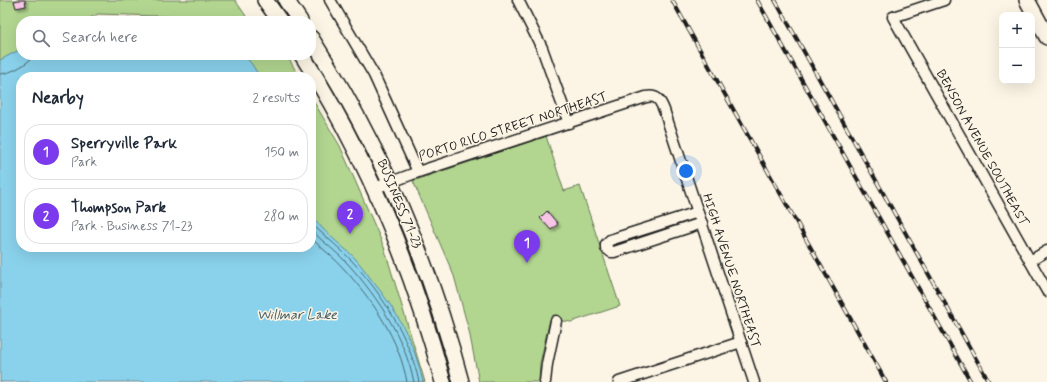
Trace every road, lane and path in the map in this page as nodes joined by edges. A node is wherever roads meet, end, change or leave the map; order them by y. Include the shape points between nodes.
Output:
1 (264, 0) edge
2 (286, 0) edge
3 (330, 0) edge
4 (518, 0) edge
5 (944, 0) edge
6 (1026, 0) edge
7 (276, 16) edge
8 (297, 16) edge
9 (1047, 37) edge
10 (316, 46) edge
11 (305, 60) edge
12 (312, 72) edge
13 (316, 79) edge
14 (660, 100) joint
15 (569, 123) junction
16 (418, 172) junction
17 (390, 182) junction
18 (375, 188) junction
19 (698, 212) junction
20 (702, 223) junction
21 (1047, 251) edge
22 (1030, 261) junction
23 (1047, 292) edge
24 (556, 321) dead end
25 (741, 342) junction
26 (444, 382) edge
27 (461, 382) edge
28 (545, 382) edge
29 (620, 382) edge
30 (754, 382) edge

1 - 7 highway
2 - 8 highway
3 - 16 street via 374,75
4 - 15 street via 542,48
5 - 22 street, BENSON AVENUE SOUTHEAST via 893,17
6 - 9 highway
10 - 17 highway, BUSINESS 71-23 via 350,102
11 - 12 highway, BUSINESS 71-23
13 - 18 highway, BUSINESS 71-23 via 343,124
14 - 15 street, PORTO RICO STREET NORTHEAST via 652,96 646,97
14 - 19 street, HIGH AVENUE NORTHEAST
15 - 16 street, PORTO RICO STREET NORTHEAST
16 - 17 street, PORTO RICO STREET NORTHEAST
17 - 18 street, PORTO RICO STREET NORTHEAST
17 - 27 highway, BUSINESS 71-23 via 434,292
18 - 26 highway, BUSINESS 71-23 via 419,298
19 - 20 street, HIGH AVENUE NORTHEAST
19 - 20 street via 610,240 606,248 614,252
20 - 25 street, HIGH AVENUE NORTHEAST
21 - 22 street
22 - 23 street, BENSON AVENUE SOUTHEAST
24 - 28 street
25 - 29 street
25 - 30 street, HIGH AVENUE NORTHEAST

